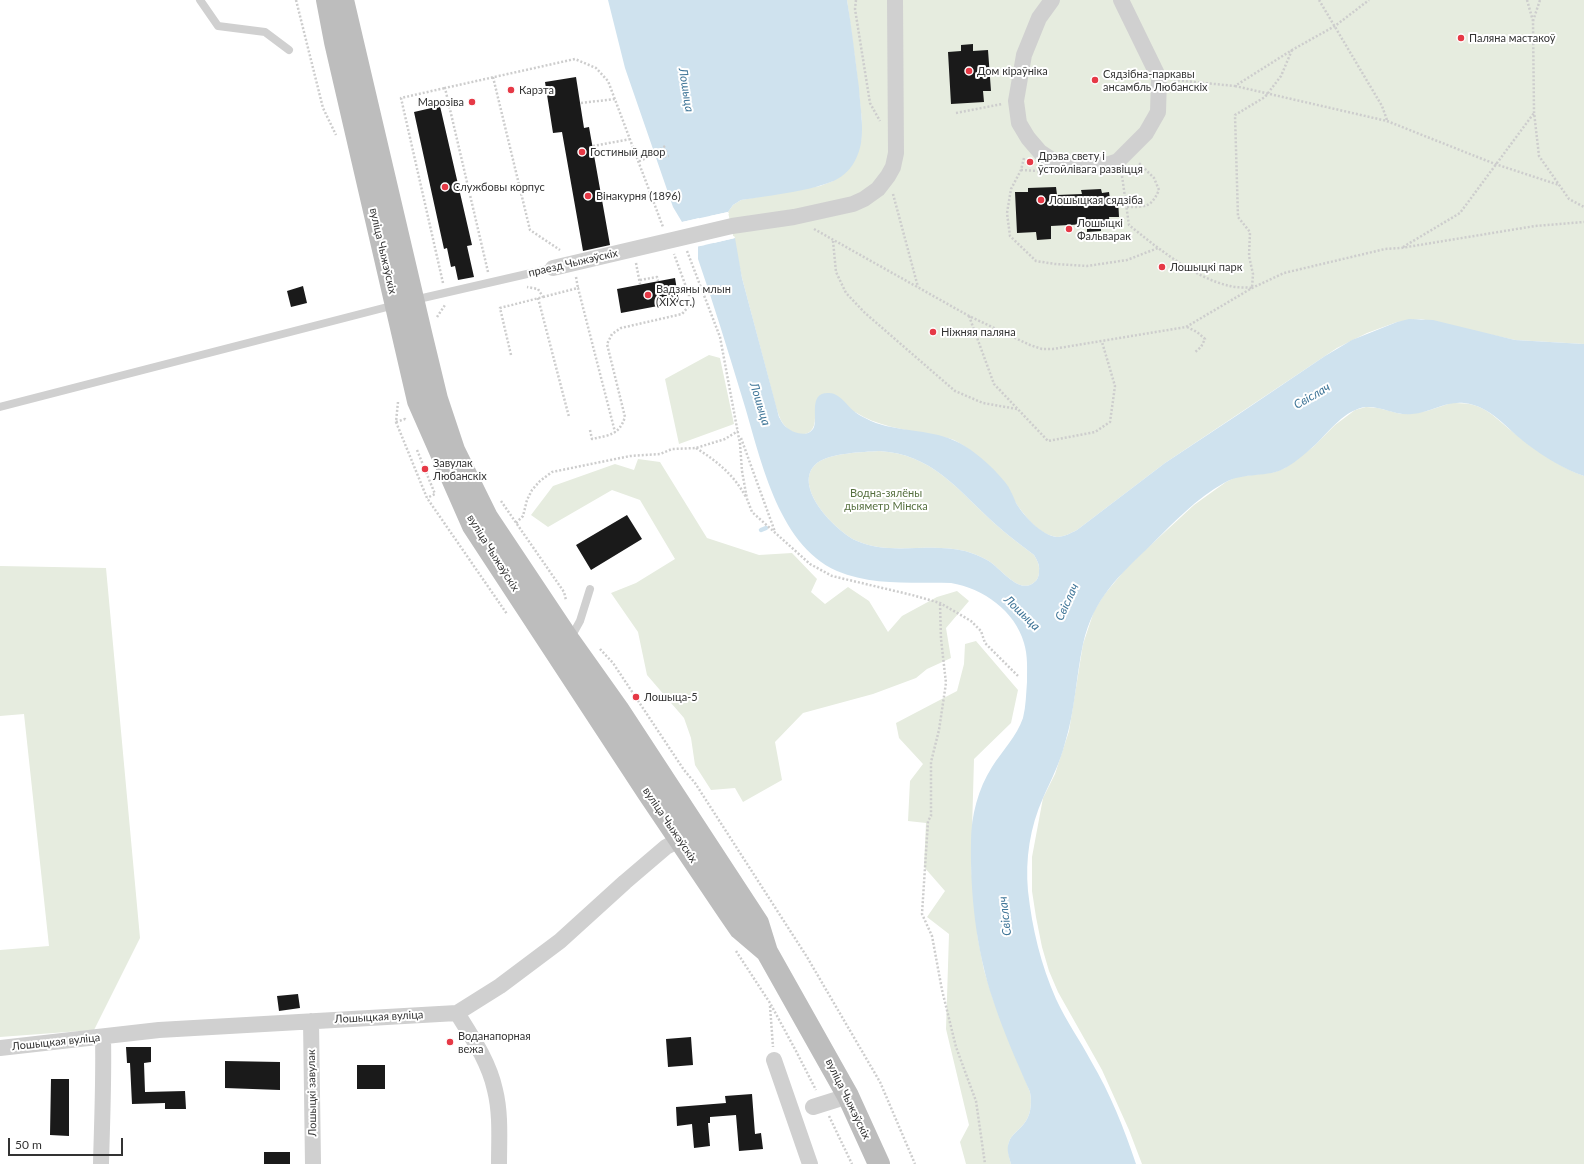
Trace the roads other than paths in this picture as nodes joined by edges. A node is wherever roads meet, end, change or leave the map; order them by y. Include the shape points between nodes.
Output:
1 (200, 0) edge
2 (327, 0) edge
3 (343, 0) edge
4 (895, 0) edge
5 (1052, 0) edge
6 (1121, 0) edge
7 (289, 50) dead end
8 (553, 268) joint
9 (405, 303) junction
10 (0, 407) edge
11 (590, 589) dead end
12 (565, 641) junction
13 (688, 835) junction
14 (457, 1013) junction
15 (311, 1021) junction
16 (103, 1037) junction
17 (0, 1048) edge
18 (774, 1060) road end
19 (848, 1096) junction
20 (818, 1105) road end
21 (102, 1164) edge
22 (313, 1164) edge
23 (499, 1164) edge
24 (810, 1164) edge
25 (879, 1164) edge

1 - 7 lane via 218,26 265,32
2 - 9 street, вуліца Чыжэўскіх via 337,50
3 - 9 street, вуліца Чыжэўскіх
4 - 8 street, праезд Чыжэўскіх via 896,153 893,167 878,189 852,204 794,217 732,226
5 - 6 street via 1039,18 1024,55 1016,101 1019,123 1040,152 1055,162 1085,166 1109,164 1123,156 1146,133 1158,112 1159,78
8 - 9 lane, праезд Чыжэўскіх
9 - 10 lane, праезд Чыжэўскіх
9 - 12 street, вуліца Чыжэўскіх via 418,401 473,526
11 - 12 lane
12 - 13 street, вуліца Чыжэўскіх via 618,709
13 - 14 street, Лошыцкая вуліца via 666,847 560,941 500,986
13 - 19 street, вуліца Чыжэўскіх via 758,924 767,952
14 - 15 street, Лошыцкая вуліца
14 - 23 street via 477,1045 496,1090
15 - 16 street, Лошыцкая вуліца via 159,1030
15 - 22 street, Лошыцкі завулак
16 - 17 street, Лошыцкая вуліца
16 - 21 street
18 - 24 street
19 - 20 street
19 - 25 street, вуліца Чыжэўскіх

